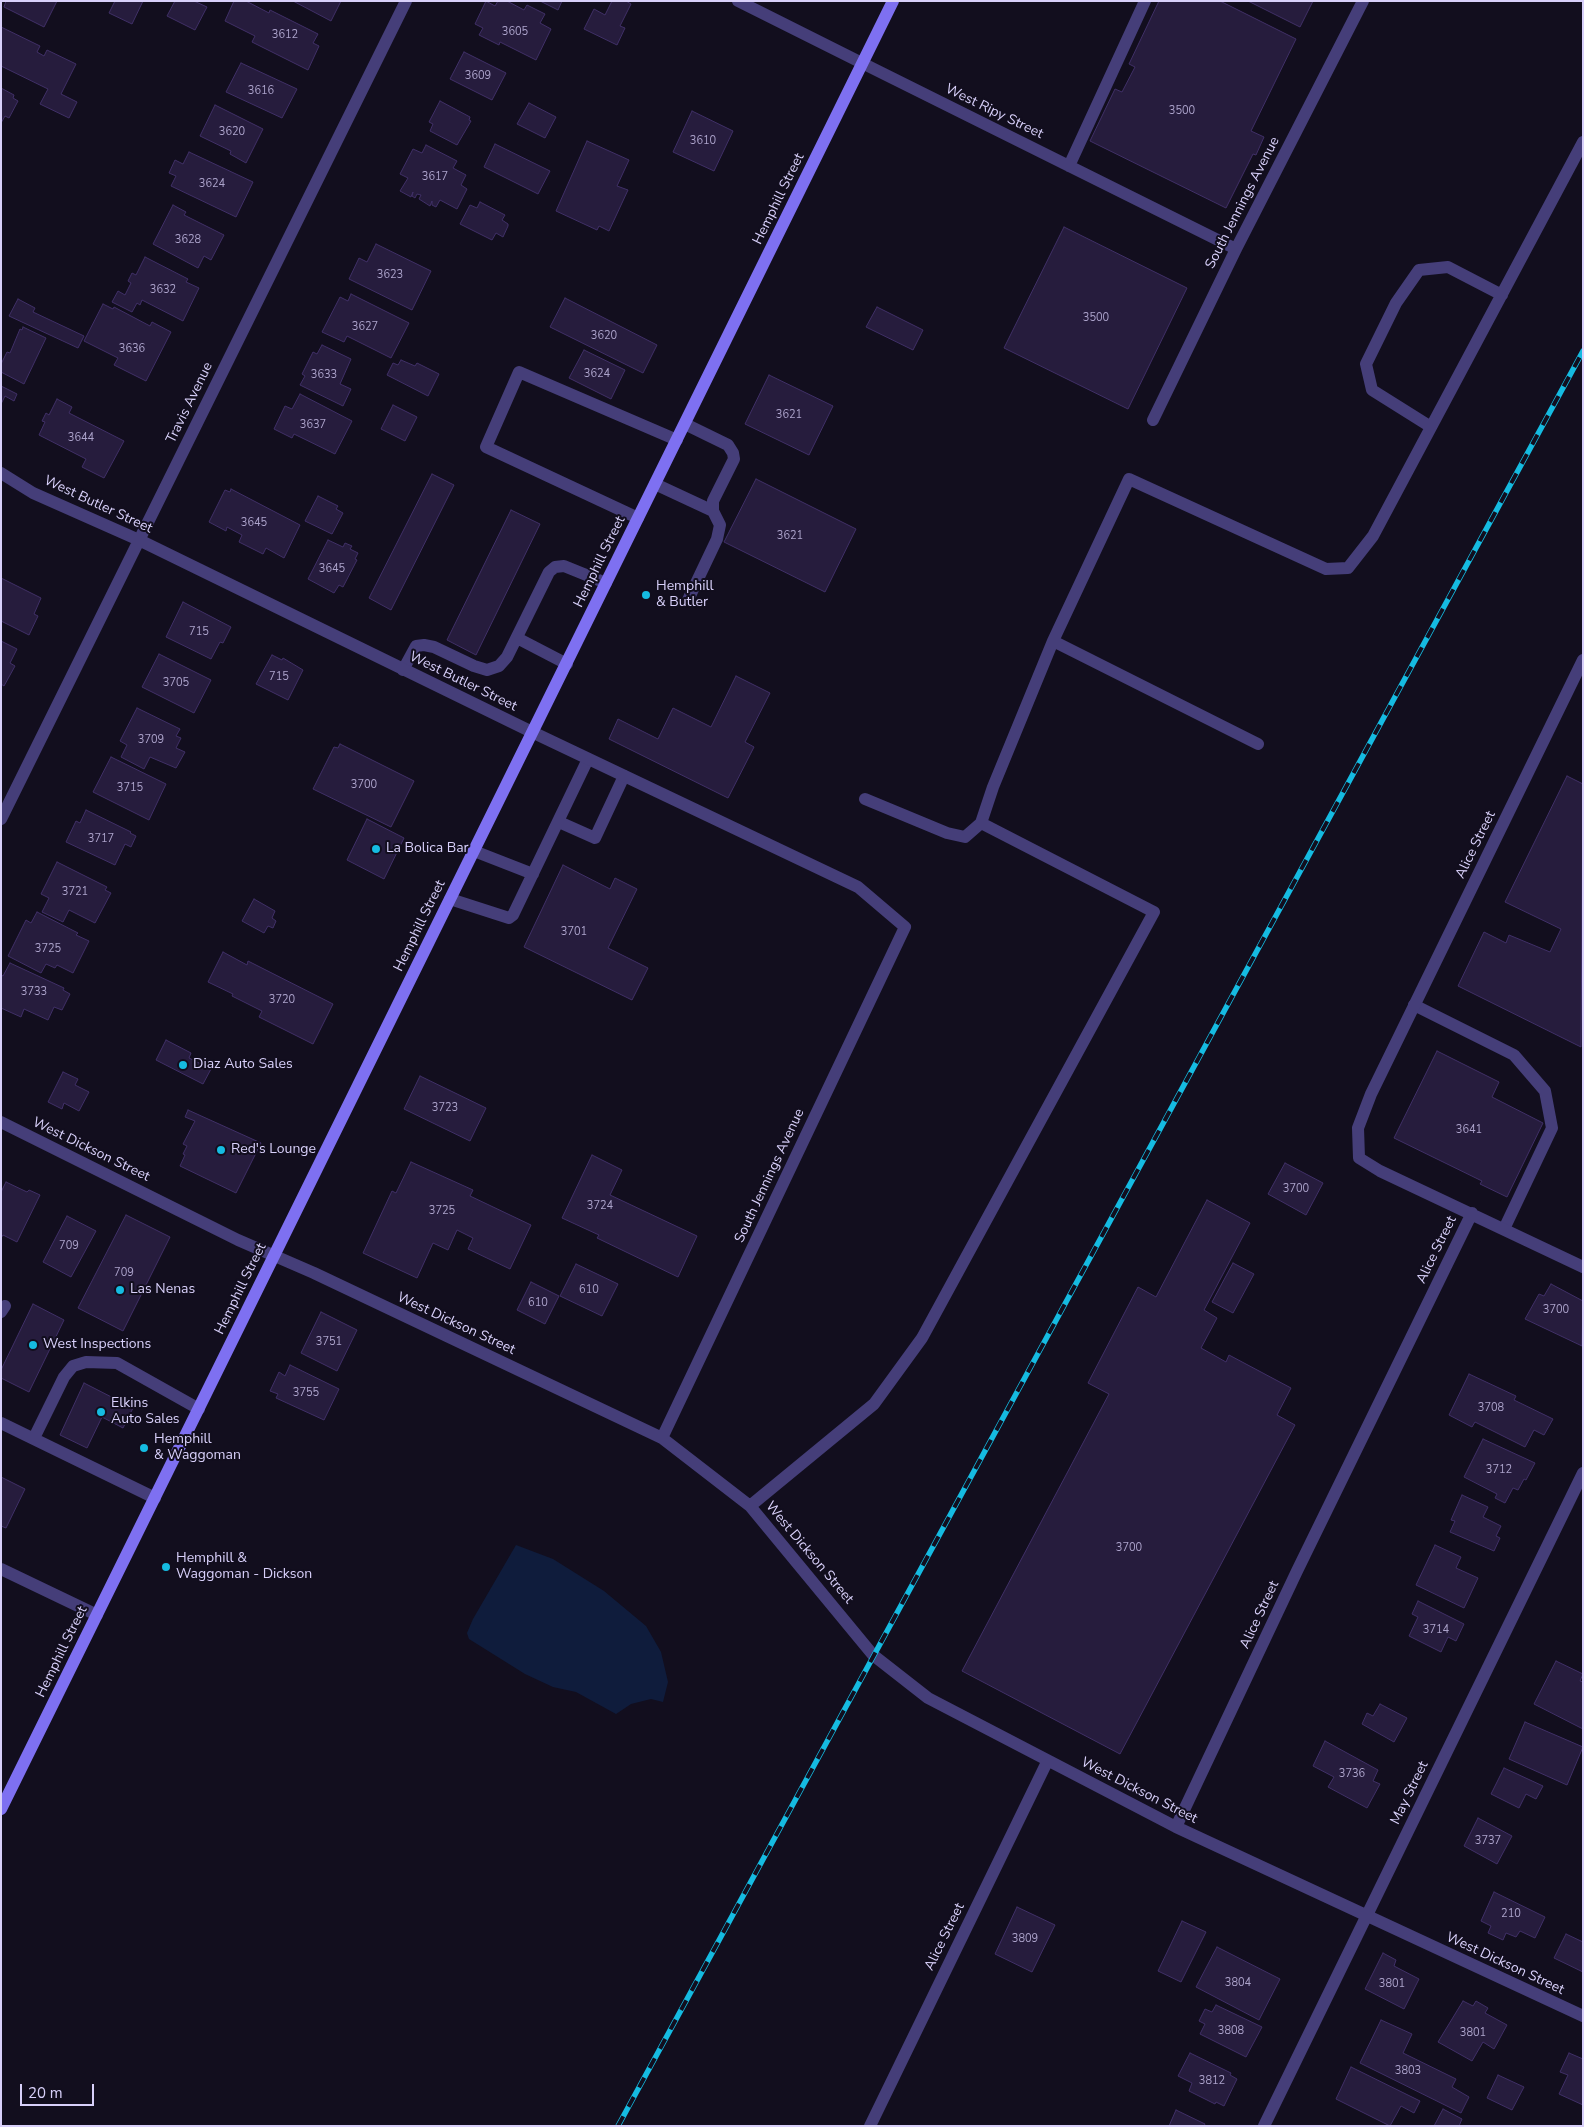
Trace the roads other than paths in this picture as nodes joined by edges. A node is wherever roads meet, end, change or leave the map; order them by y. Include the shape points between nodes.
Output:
1 (406, 1) edge
2 (738, 1) edge
3 (893, 1) edge
4 (1145, 1) edge
5 (1363, 1) edge
6 (862, 63) junction
7 (1583, 142) edge
8 (1069, 166) junction
9 (1236, 249) junction
10 (1502, 295) junction
11 (1153, 420) dead end
12 (685, 424) junction
13 (1431, 427) junction
14 (677, 440) junction
15 (1, 472) edge
16 (655, 484) junction
17 (713, 512) junction
18 (638, 518) junction
19 (139, 540) junction
20 (606, 583) junction
21 (688, 600) dead end
22 (516, 638) junction
23 (1052, 641) junction
24 (1583, 660) edge
25 (566, 664) junction
26 (403, 670) junction
27 (532, 732) junction
28 (1258, 744) dead end
29 (588, 759) junction
30 (624, 776) junction
31 (865, 799) dead end
32 (1, 819) edge
33 (559, 822) junction
34 (981, 823) junction
35 (474, 851) junction
36 (533, 874) junction
37 (450, 899) junction
38 (905, 927) joint
39 (1414, 1005) junction
40 (1, 1122) edge
41 (1472, 1213) junction
42 (1504, 1229) junction
43 (274, 1255) junction
44 (1583, 1267) edge
45 (199, 1409) junction
46 (1, 1423) edge
47 (34, 1438) junction
48 (662, 1438) junction
49 (1583, 1473) edge
50 (155, 1498) junction
51 (750, 1506) junction
52 (1, 1569) edge
53 (97, 1615) junction
54 (1047, 1762) junction
55 (1, 1809) edge
56 (1176, 1827) junction
57 (1366, 1917) junction
58 (1583, 2016) edge
59 (870, 2126) edge
60 (1264, 2126) edge

1 - 19 street, Travis Avenue
2 - 6 street, West Ripy Street
3 - 6 main road, Hemphill Street
4 - 8 street
5 - 9 street, South Jennings Avenue
6 - 8 street, West Ripy Street
6 - 12 main road, Hemphill Street
7 - 10 street
8 - 9 street, West Ripy Street
9 - 11 street, South Jennings Avenue
10 - 13 street
10 - 13 street via 1448,267 1419,270 1396,304 1366,364 1372,390
12 - 14 main road, Hemphill Street
12 - 17 street via 728,445 733,453 734,459 713,501
13 - 23 street via 1373,536 1348,568 1318,566 1129,479
14 - 16 main road, Hemphill Street
14 - 18 street via 519,372 486,447
15 - 19 street, West Butler Street via 34,493
16 - 17 street
16 - 18 main road, Hemphill Street
17 - 21 street via 720,525 717,539
18 - 20 main road, Hemphill Street
19 - 26 street, West Butler Street
19 - 32 street, Travis Avenue
20 - 22 street via 564,566 555,567 549,572
20 - 25 main road, Hemphill Street
22 - 25 street
22 - 26 street via 507,657 498,666 487,670 424,645 416,646
23 - 28 street
23 - 34 street
24 - 39 street, Alice Street
25 - 27 main road, Hemphill Street
26 - 27 street, West Butler Street
27 - 29 street, West Butler Street
27 - 35 main road, Hemphill Street
29 - 30 street, West Butler Street
29 - 33 street
30 - 33 street via 595,838
30 - 38 street, West Butler Street via 858,887
31 - 34 street via 947,833 965,837
33 - 36 street
34 - 51 street via 1154,912 922,1338 874,1404
35 - 36 street
35 - 37 main road, Hemphill Street
36 - 37 street via 509,918
37 - 43 main road, Hemphill Street
38 - 48 street, South Jennings Avenue
39 - 41 street, Alice Street via 1358,1128 1359,1158
39 - 42 street via 1514,1055 1545,1092 1552,1128
40 - 43 street, West Dickson Street
41 - 42 street
41 - 56 street, Alice Street
42 - 44 street
43 - 45 main road, Hemphill Street
43 - 48 street, West Dickson Street
45 - 47 street via 117,1363 86,1362 73,1366 64,1377
45 - 50 main road, Hemphill Street
46 - 47 street
47 - 50 street
48 - 51 street, West Dickson Street
49 - 57 street, May Street
50 - 53 main road, Hemphill Street
51 - 54 street, West Dickson Street via 873,1655 928,1698
52 - 53 street
53 - 55 main road, Hemphill Street
54 - 56 street, West Dickson Street
54 - 59 street, Alice Street
56 - 57 street, West Dickson Street
57 - 58 street, West Dickson Street
57 - 60 street, May Street

